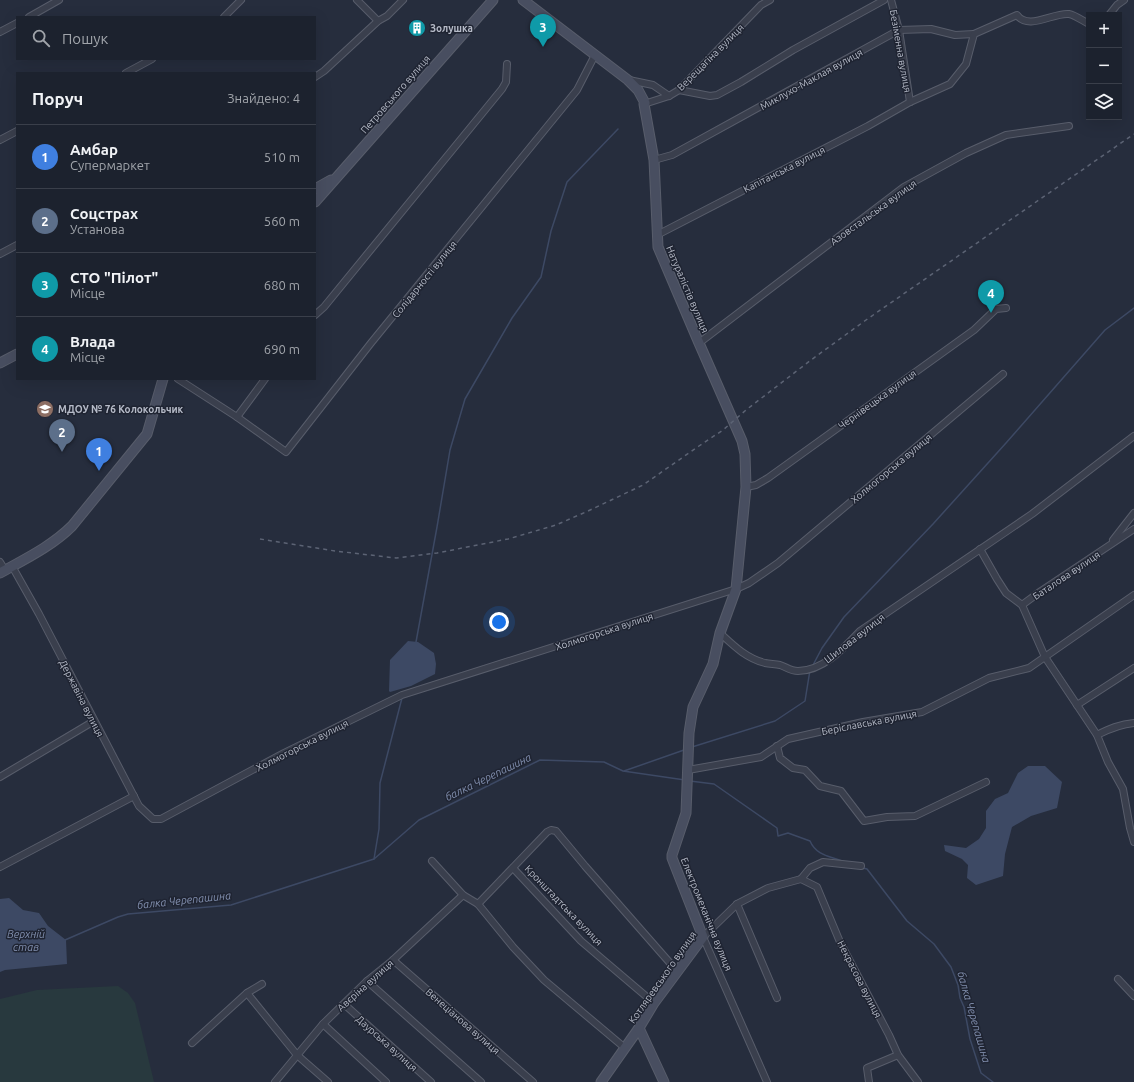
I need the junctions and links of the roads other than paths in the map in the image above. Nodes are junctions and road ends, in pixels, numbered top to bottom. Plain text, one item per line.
1 (59, 0) edge
2 (241, 0) edge
3 (357, 0) edge
4 (403, 0) edge
5 (492, 0) edge
6 (523, 0) edge
7 (770, 0) edge
8 (884, 0) edge
9 (891, 0) edge
10 (1124, 0) edge
11 (759, 2) edge
12 (1111, 12) edge
13 (30, 16) edge
14 (225, 16) edge
15 (378, 21) junction
16 (1086, 22) edge
17 (16, 24) edge
18 (899, 30) junction
19 (0, 32) edge
20 (974, 34) junction
21 (596, 55) junction
22 (150, 60) edge
23 (507, 64) dead end
24 (128, 72) edge
25 (316, 76) edge
26 (628, 80) junction
27 (679, 90) junction
28 (669, 96) junction
29 (910, 102) junction
30 (644, 104) junction
31 (1070, 126) dead end
32 (16, 132) edge
33 (0, 140) edge
34 (654, 160) junction
35 (339, 176) junction
36 (316, 188) edge
37 (316, 201) edge
38 (657, 234) junction
39 (16, 246) edge
40 (0, 254) edge
41 (1006, 308) dead end
42 (316, 314) edge
43 (698, 343) junction
44 (16, 355) edge
45 (0, 363) edge
46 (1003, 374) dead end
47 (163, 380) edge
48 (180, 380) edge
49 (264, 380) edge
50 (236, 417) junction
51 (1134, 436) edge
52 (746, 487) junction
53 (1134, 513) edge
54 (1134, 529) edge
55 (1110, 545) junction
56 (980, 549) junction
57 (0, 562) edge
58 (6, 570) edge
59 (736, 589) junction
60 (1134, 595) edge
61 (1022, 605) junction
62 (720, 633) junction
63 (1045, 657) junction
64 (1134, 668) edge
65 (1077, 704) junction
66 (94, 721) junction
67 (1134, 724) edge
68 (1097, 735) junction
69 (778, 746) junction
70 (688, 770) junction
71 (0, 777) edge
72 (986, 782) dead end
73 (134, 796) junction
74 (161, 819) joint
75 (1134, 842) edge
76 (432, 861) dead end
77 (861, 866) dead end
78 (0, 867) edge
79 (513, 868) junction
80 (801, 879) junction
81 (463, 895) junction
82 (478, 904) junction
83 (737, 904) junction
84 (703, 937) junction
85 (393, 960) junction
86 (677, 971) junction
87 (1118, 979) dead end
88 (367, 981) junction
89 (262, 984) dead end
90 (247, 993) junction
91 (1134, 996) edge
92 (777, 998) dead end
93 (654, 1003) junction
94 (344, 1004) junction
95 (323, 1024) junction
96 (639, 1028) junction
97 (192, 1043) dead end
98 (625, 1048) junction
99 (297, 1055) junction
100 (898, 1055) junction
101 (276, 1082) edge
102 (328, 1082) edge
103 (386, 1082) edge
104 (431, 1082) edge
105 (481, 1082) edge
106 (533, 1082) edge
107 (601, 1082) edge
108 (664, 1082) edge
109 (767, 1082) edge
110 (869, 1082) edge
111 (918, 1082) edge

1 - 13 street
2 - 14 street
3 - 15 street
4 - 15 street
5 - 35 street, Петровського вулиця
6 - 21 street, Натуралістів вулиця
7 - 11 street, Верещагіна вулиця
8 - 27 street
9 - 18 street, Безіменна вулиця
10 - 12 street
11 - 27 street, Верещагіна вулиця
15 - 25 street
16 - 20 street
17 - 19 street
18 - 20 street, Миклухо-Маклая вулиця
18 - 29 street, Безіменна вулиця
18 - 34 street, Миклухо-Маклая вулиця
20 - 29 street, Капітанська вулиця
21 - 26 street, Натуралістів вулиця
21 - 50 street, Солідарності вулиця
22 - 24 street
23 - 42 street
26 - 28 street
26 - 30 street, Натуралістів вулиця
27 - 28 street, Верещагіна вулиця
28 - 30 street, Верещагіна вулиця
29 - 38 street, Капітанська вулиця
30 - 34 street, Натуралістів вулиця
31 - 43 street, Азовстальська вулиця
32 - 33 street
34 - 38 street, Натуралістів вулиця
35 - 36 street
35 - 37 street, Петровського вулиця
38 - 43 street, Натуралістів вулиця
39 - 40 street
41 - 52 street, Чернівецька вулиця
43 - 52 street, Натуралістів вулиця
44 - 45 street
46 - 59 street, Холмогорська вулиця
47 - 58 street
48 - 50 street, Солідарності вулиця
49 - 50 street
51 - 56 street, Шилова вулиця
52 - 59 street, Натуралістів вулиця
53 - 55 street, Баталова вулиця
54 - 55 street, Баталова вулиця
55 - 61 street, Баталова вулиця
56 - 61 street
56 - 62 street, Шилова вулиця
57 - 58 street, Державіна вулиця
58 - 66 street, Державіна вулиця
59 - 62 street, Натуралістів вулиця
59 - 74 street, Холмогорська вулиця
60 - 63 street, Беріславська вулиця
61 - 63 street
62 - 70 street, Електромеханічна вулиця
63 - 65 street
63 - 69 street, Беріславська вулиця
64 - 65 street
65 - 68 street
66 - 71 street
66 - 73 street, Державіна вулиця
67 - 68 street
68 - 75 street
69 - 70 street, Беріславська вулиця
69 - 72 street
70 - 84 street, Електромеханічна вулиця
73 - 74 street, Державіна вулиця
73 - 78 street
76 - 81 street
77 - 80 street, Котляревського вулиця
79 - 82 street
79 - 86 street
79 - 93 street, Кронштадтська вулиця
80 - 83 street, Котляревського вулиця
80 - 100 street, Некрасова вулиця
81 - 82 street
81 - 85 street, Авєріна вулиця
82 - 98 street
83 - 84 street, Котляревського вулиця
83 - 92 street
84 - 86 street, Котляревського вулиця
84 - 109 street, Електромеханічна вулиця
85 - 88 street, Авєріна вулиця
85 - 106 street, Венеціанова вулиця
86 - 93 street, Котляревського вулиця
87 - 91 street
88 - 94 street, Авєріна вулиця
88 - 105 street
89 - 90 street
90 - 97 street
90 - 99 street
93 - 96 street, Котляревського вулиця
94 - 95 street, Авєріна вулиця
94 - 104 street, Даурська вулиця
95 - 99 street, Авєріна вулиця
95 - 103 street
96 - 98 street, Котляревського вулиця
96 - 108 street
98 - 107 street, Котляревського вулиця
99 - 101 street, Авєріна вулиця
99 - 102 street
100 - 110 street
100 - 111 street, Некрасова вулиця

